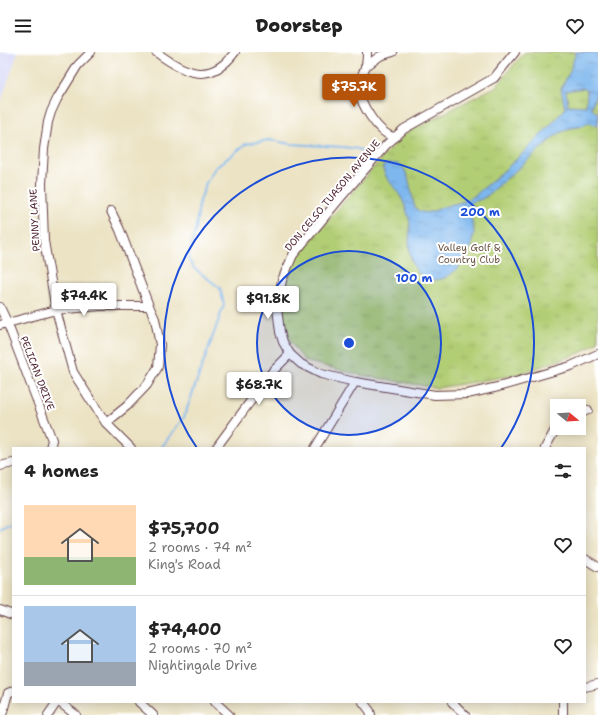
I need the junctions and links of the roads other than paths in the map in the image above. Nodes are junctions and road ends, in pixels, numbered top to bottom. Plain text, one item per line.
1 (91, 52) edge
2 (156, 52) edge
3 (235, 52) edge
4 (367, 52) edge
5 (393, 52) edge
6 (515, 52) edge
7 (365, 67) junction
8 (395, 137) junction
9 (111, 211) dead end
10 (149, 306) junction
11 (0, 307) edge
12 (56, 310) junction
13 (4, 323) edge
14 (290, 354) junction
15 (598, 354) edge
16 (354, 382) junction
17 (106, 423) junction
18 (552, 435) edge
19 (50, 447) edge
20 (130, 447) edge
21 (217, 447) edge
22 (316, 447) edge
23 (546, 447) edge
24 (12, 463) edge
25 (0, 466) edge
26 (586, 561) edge
27 (598, 567) edge
28 (0, 610) edge
29 (12, 615) edge
30 (598, 684) edge
31 (586, 686) edge
32 (12, 691) edge
33 (57, 703) edge
34 (59, 703) edge
35 (140, 703) edge
36 (216, 703) edge
37 (364, 703) edge
38 (453, 703) edge
39 (562, 703) edge
40 (2, 715) edge
41 (48, 715) edge
42 (76, 715) edge
43 (153, 715) edge
44 (229, 715) edge
45 (371, 715) edge
46 (465, 715) edge
47 (563, 715) edge

1 - 12 street, PENNY LANE
2 - 3 street
4 - 7 street
5 - 7 street
6 - 8 street, DON CELSO TUASON AVENUE
7 - 8 street
8 - 14 street, DON CELSO TUASON AVENUE
9 - 10 street
10 - 12 street
10 - 17 street
11 - 13 street, PELICAN DRIVE
12 - 13 street
12 - 17 street, PENNY LANE
13 - 19 street, PELICAN DRIVE
14 - 16 street, DON CELSO TUASON AVENUE
14 - 21 street
15 - 16 street, DON CELSO TUASON AVENUE
16 - 22 street
17 - 20 street, PENNY LANE
18 - 23 street
24 - 25 street
26 - 27 street
28 - 29 street
30 - 31 street
32 - 40 street
33 - 41 street
34 - 42 street
35 - 43 street
36 - 44 street
37 - 45 street
38 - 46 street
39 - 47 street

